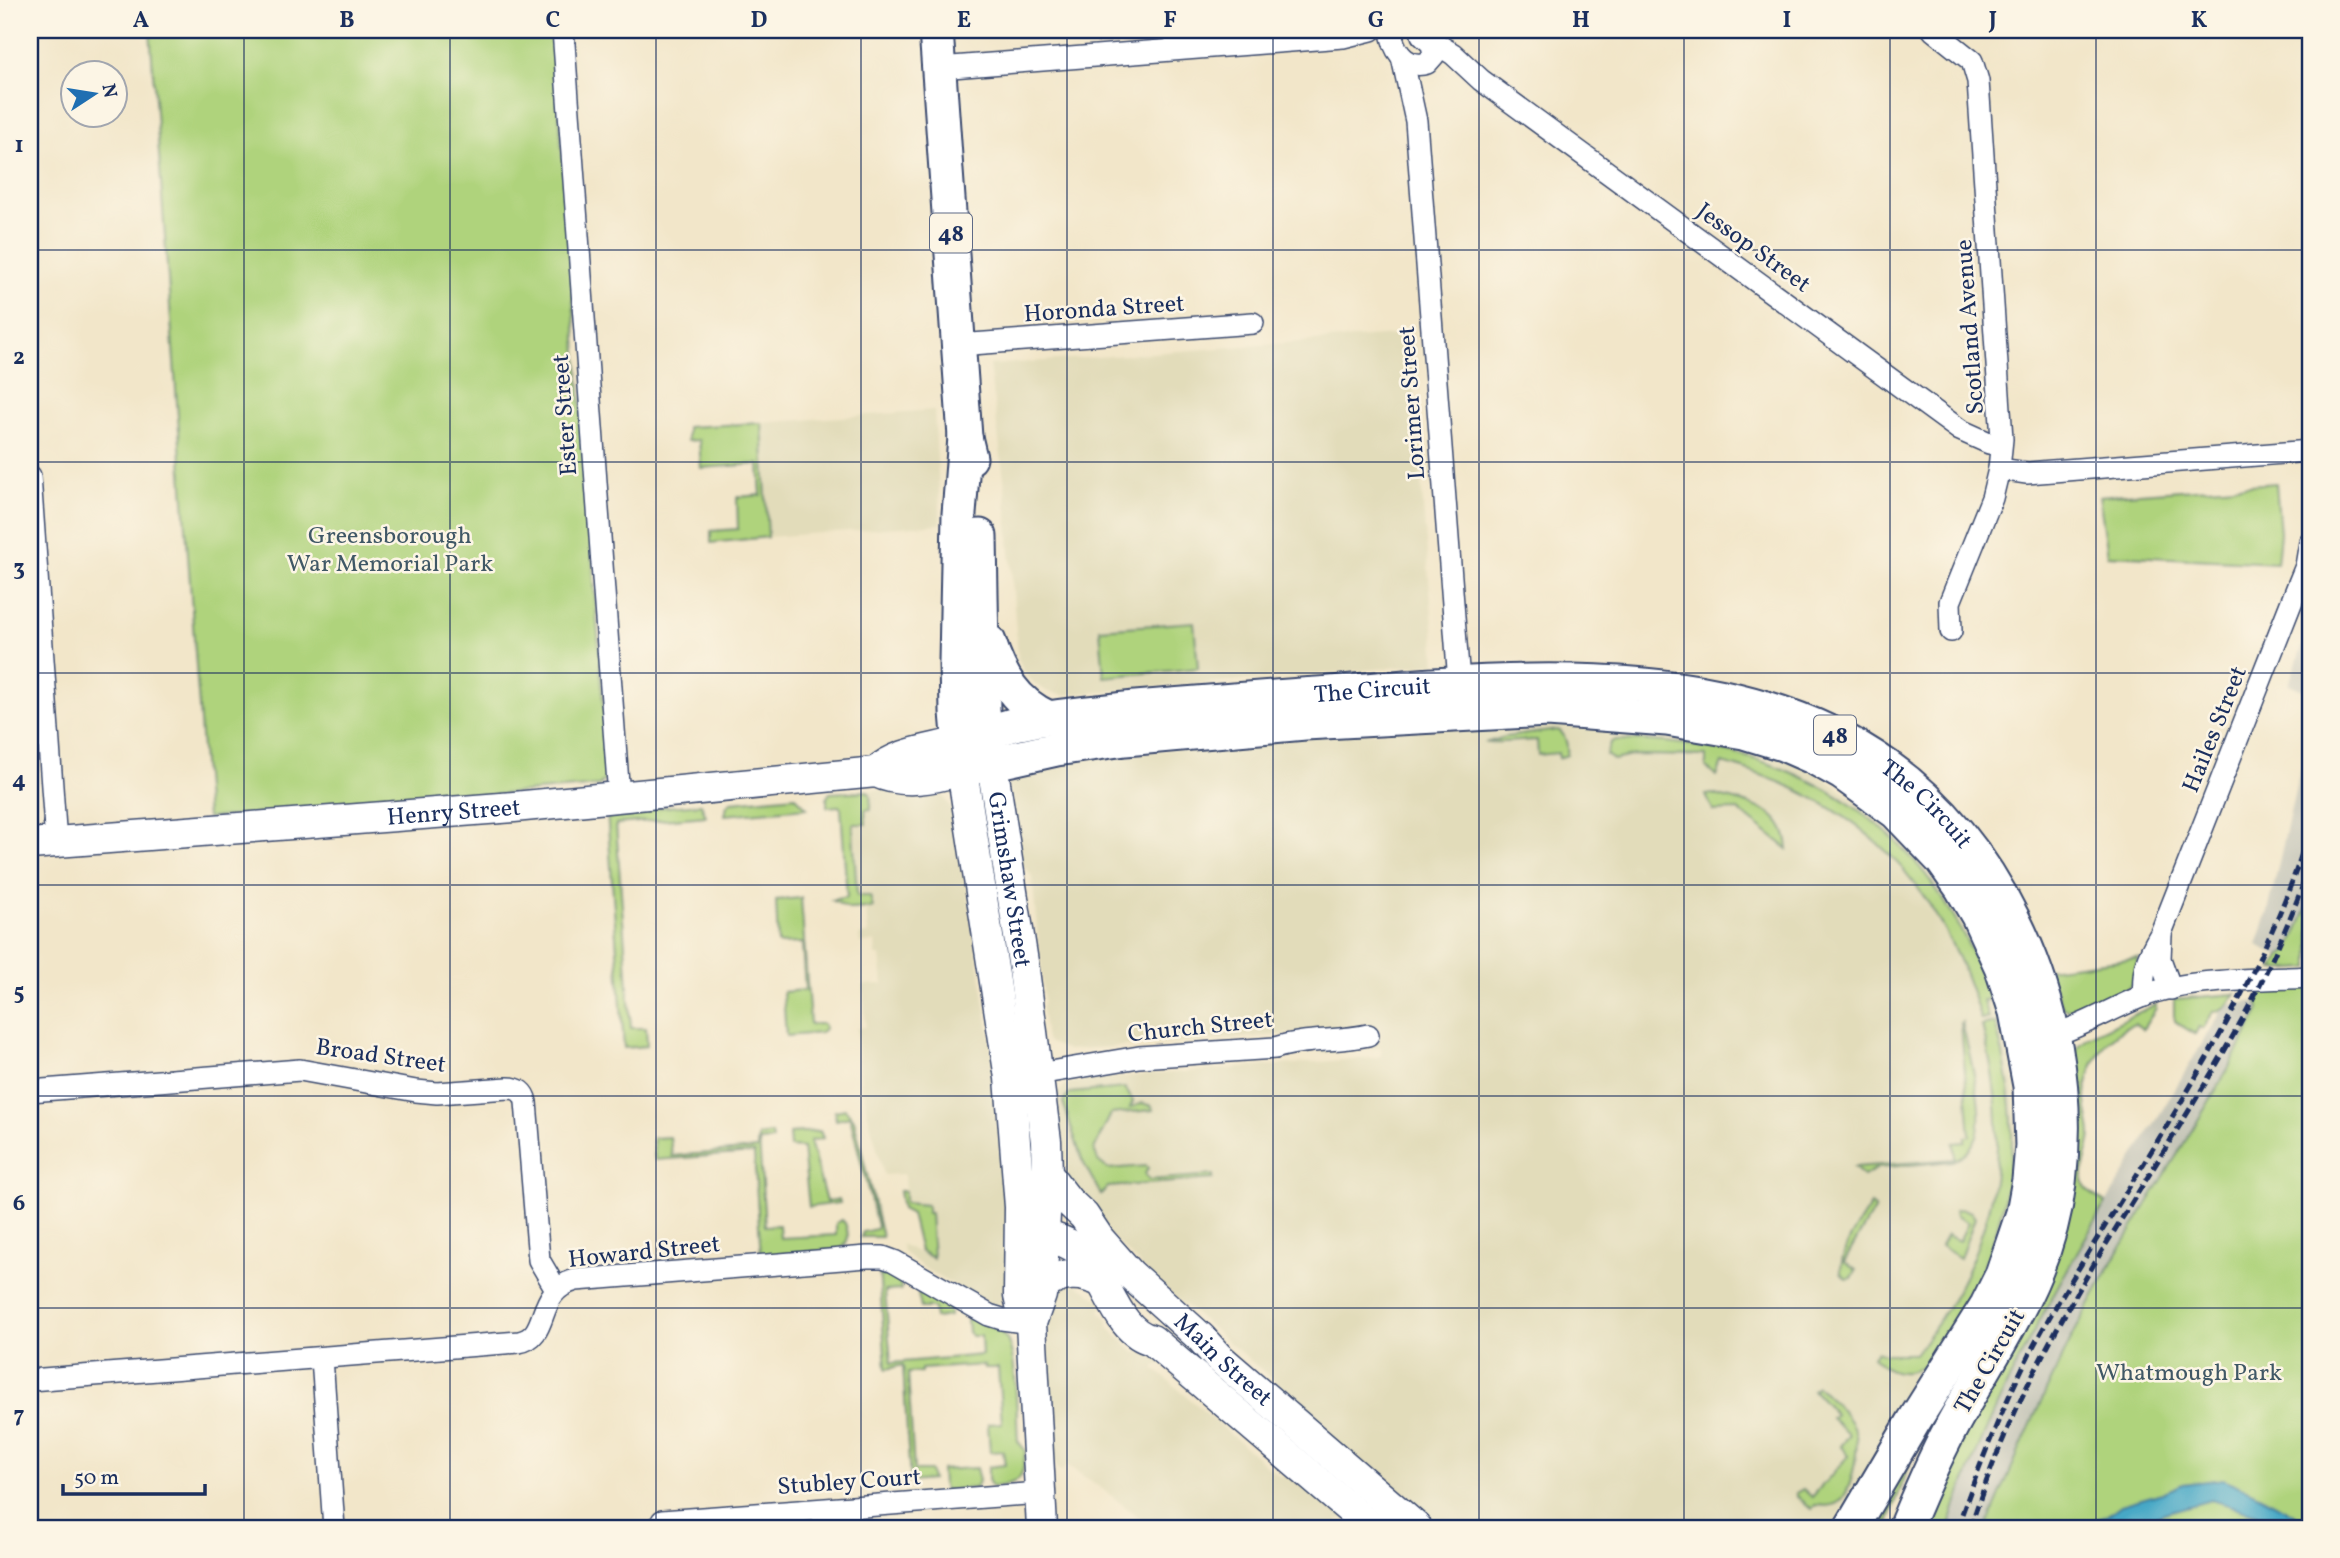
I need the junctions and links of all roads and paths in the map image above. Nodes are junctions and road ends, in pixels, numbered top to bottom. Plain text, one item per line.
1 (563, 30) edge
2 (936, 30) edge
3 (1371, 30) edge
4 (1933, 30) edge
5 (1421, 34) edge
6 (1343, 37) junction
7 (1404, 46) edge
8 (939, 68) junction
9 (1481, 80) junction
10 (1253, 323) dead end
11 (958, 345) junction
12 (965, 437) junction
13 (2001, 444) junction
14 (2310, 451) edge
15 (1999, 469) junction
16 (30, 476) edge
17 (2310, 542) edge
18 (982, 616) junction
19 (1951, 631) dead end
20 (1461, 703) junction
21 (1049, 718) junction
22 (974, 752) junction
23 (619, 797) junction
24 (43, 843) edge
25 (2161, 933) junction
26 (2310, 977) edge
27 (2171, 989) junction
28 (2144, 996) junction
29 (1368, 1035) dead end
30 (2038, 1039) junction
31 (1024, 1076) junction
32 (30, 1091) edge
33 (1047, 1174) junction
34 (1032, 1232) junction
35 (1102, 1282) junction
36 (1041, 1287) junction
37 (556, 1289) junction
38 (1162, 1303) junction
39 (1031, 1323) junction
40 (1141, 1334) junction
41 (1217, 1356) junction
42 (322, 1358) junction
43 (30, 1380) edge
44 (1910, 1429) junction
45 (1940, 1448) junction
46 (1040, 1493) junction
47 (662, 1521) dead end
48 (1390, 1521) edge
49 (334, 1528) edge
50 (1042, 1528) edge
51 (1417, 1528) edge
52 (1851, 1528) edge
53 (1905, 1528) edge

1 - 23 street, Ester Street
2 - 8 main road, Grimshaw Street / 48
3 - 6 street, Jessop Street
4 - 13 street, Scotland Avenue
5 - 7 street, Lorimer Street
5 - 9 street, Jessop Street
6 - 7 street, Jessop Street
6 - 8 street, Jessop Street
7 - 9 street, Jessop Street
7 - 20 street, Lorimer Street
8 - 11 main road, Grimshaw Street / 48
9 - 13 street, Jessop Street
10 - 11 street, Horonda Street
11 - 12 main road, Grimshaw Street / 48
12 - 18 main road, Grimshaw Street / 48
12 - 22 main road, Grimshaw Street / 48
13 - 15 street, Scotland Avenue
14 - 15 street
15 - 19 street, Scotland Avenue
16 - 24 street
17 - 25 street, Hailes Street
18 - 21 main road
18 - 22 main road, Grimshaw Street / 48
20 - 21 main road, The Circuit / 48
20 - 22 main road, The Circuit / 48
20 - 30 main road, The Circuit / 48
21 - 22 main road, The Circuit / 48
22 - 23 street, Henry Street
22 - 31 street, Grimshaw Street
23 - 24 street, Henry Street
25 - 27 street, Hailes Street
25 - 28 street, Hailes Street
26 - 27 street
27 - 28 street
28 - 30 street
29 - 31 street, Church Street
30 - 44 main road, The Circuit / 48
30 - 45 main road, The Circuit / 48
31 - 33 street, Grimshaw Street
31 - 34 street, Grimshaw Street
32 - 37 street, Broad Street
33 - 34 street, Grimshaw Street
33 - 38 street, Main Street
34 - 35 street, Main Street
34 - 36 street, Grimshaw Street
34 - 39 street, Grimshaw Street
35 - 36 street
35 - 40 street, Main Street
36 - 39 street, Grimshaw Street
37 - 39 street, Howard Street
37 - 42 street, Howard Street
38 - 40 street
38 - 41 street, Main Street
39 - 46 street, Grimshaw Street
40 - 41 street
40 - 48 street, Main Street
41 - 48 street, Main Street
42 - 43 street, Howard Street
42 - 49 street
44 - 45 main road
44 - 52 main road, 48
45 - 53 main road, The Circuit / 48
46 - 47 street, Stubley Court
46 - 50 street, Grimshaw Street
48 - 51 street, Main Street

